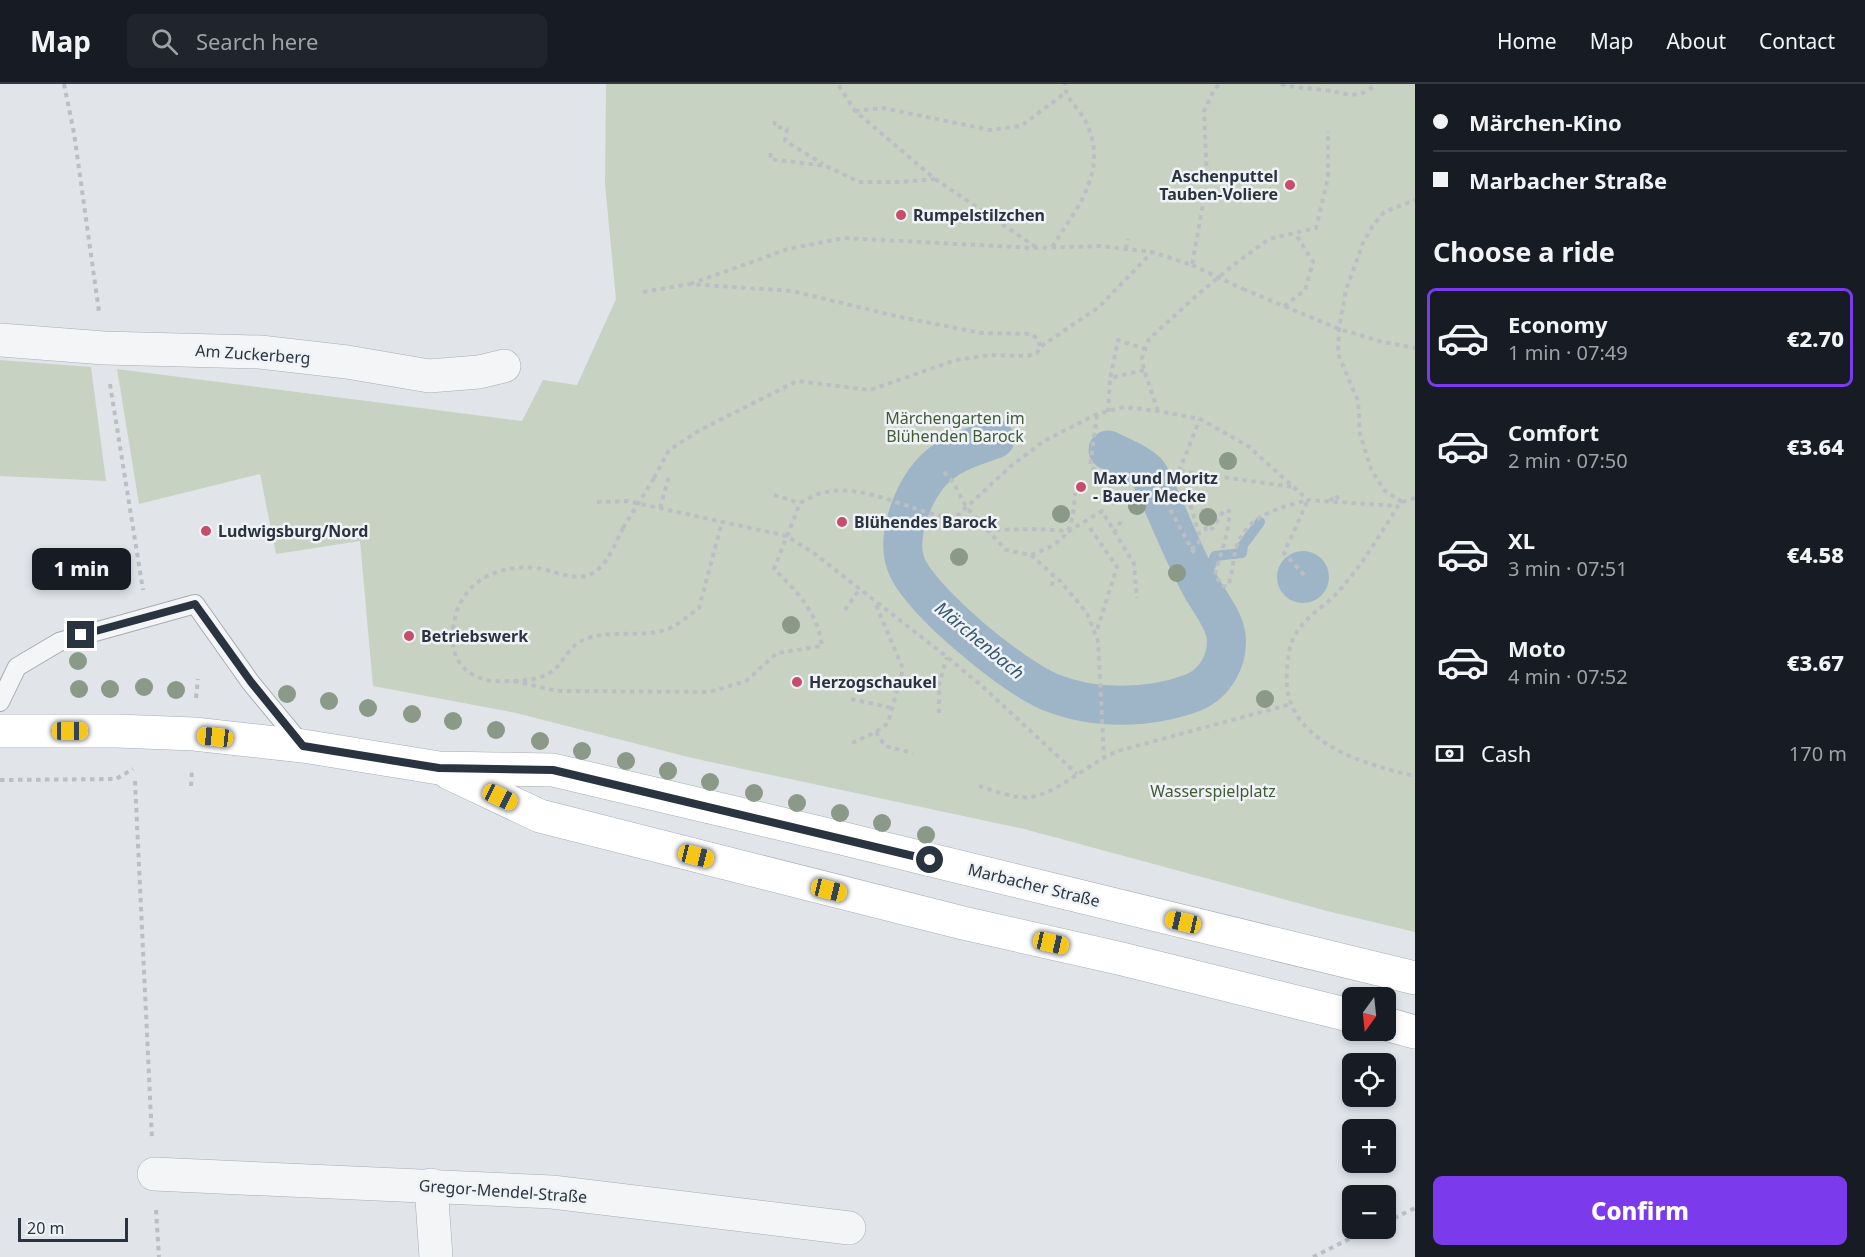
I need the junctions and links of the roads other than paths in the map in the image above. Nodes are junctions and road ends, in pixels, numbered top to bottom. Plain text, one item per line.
1 (0, 340) edge
2 (504, 366) dead end
3 (0, 702) edge
4 (0, 731) edge
5 (303, 746) junction
6 (439, 768) junction
7 (1415, 978) edge
8 (1342, 1013) edge
9 (1396, 1027) edge
10 (1415, 1032) edge
11 (154, 1174) road end
12 (431, 1185) junction
13 (849, 1228) dead end
14 (436, 1257) edge

1 - 2 street, Am Zuckerberg
3 - 5 lane
4 - 5 main road, Marbacher Straße
5 - 6 main road, Marbacher Straße
6 - 7 main road, Marbacher Straße
6 - 8 main road, Marbacher Straße
9 - 10 main road
11 - 12 street, Gregor-Mendel-Straße
12 - 13 street, Gregor-Mendel-Straße
12 - 14 street

